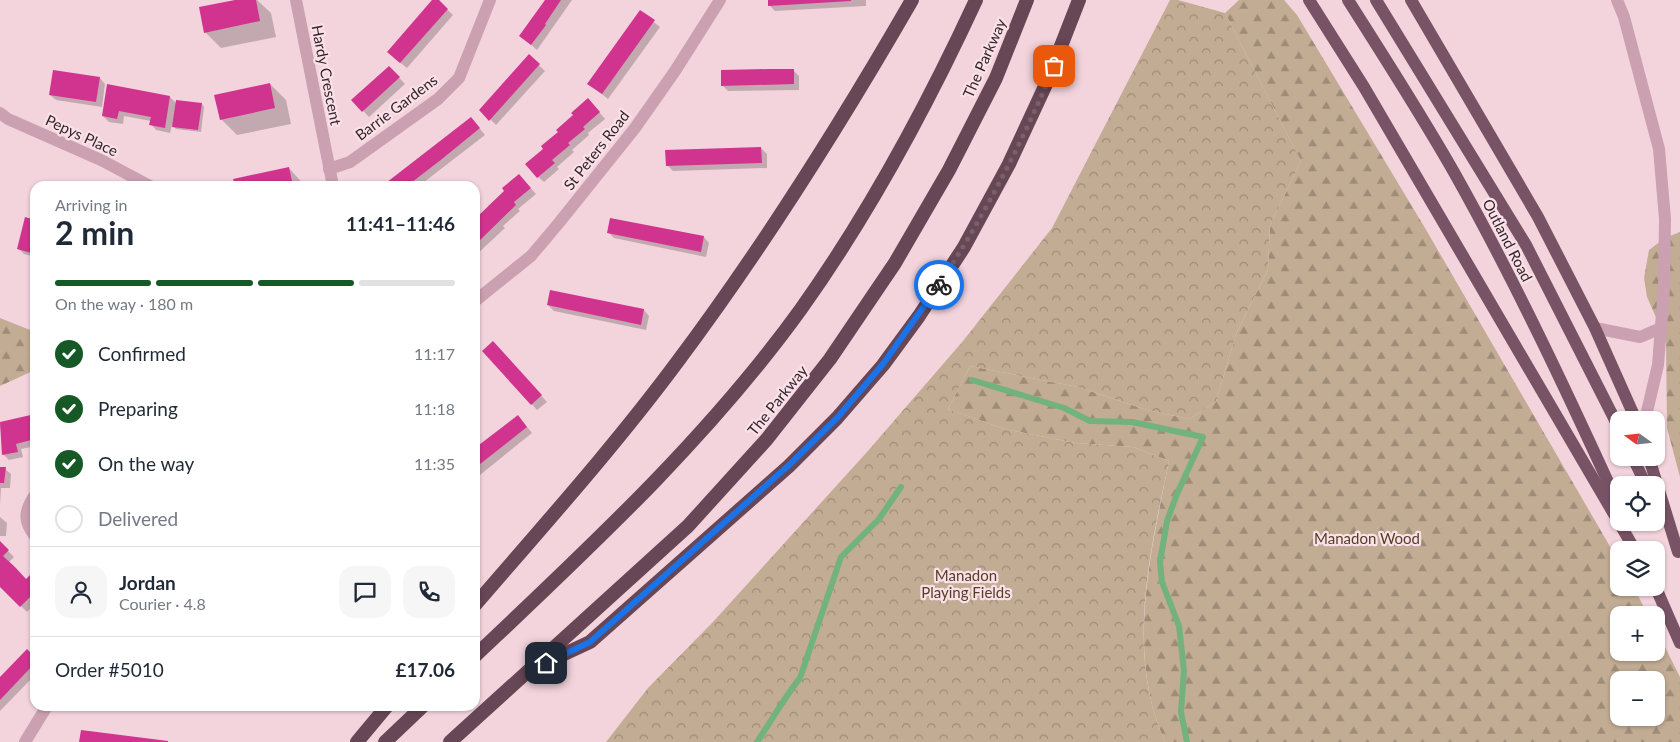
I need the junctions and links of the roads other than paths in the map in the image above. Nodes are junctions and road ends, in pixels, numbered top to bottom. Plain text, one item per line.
1 (296, 0) edge
2 (490, 0) edge
3 (912, 0) edge
4 (976, 0) edge
5 (1027, 0) edge
6 (1080, 0) edge
7 (1309, 0) edge
8 (1348, 0) edge
9 (1376, 0) edge
10 (1411, 0) edge
11 (1617, 0) edge
12 (717, 1) edge
13 (0, 113) edge
14 (329, 169) junction
15 (141, 181) edge
16 (332, 181) edge
17 (480, 297) edge
18 (1595, 328) junction
19 (1660, 328) junction
20 (1610, 411) edge
21 (1632, 411) edge
22 (1647, 411) edge
23 (1651, 466) edge
24 (1610, 486) edge
25 (30, 503) edge
26 (1665, 526) edge
27 (30, 530) edge
28 (1629, 541) edge
29 (1679, 555) edge
30 (1659, 596) edge
31 (480, 599) edge
32 (1680, 643) edge
33 (480, 651) edge
34 (531, 670) junction
35 (44, 711) edge
36 (383, 711) edge
37 (417, 711) edge
38 (25, 742) edge
39 (357, 742) edge
40 (385, 742) edge
41 (450, 742) edge

1 - 14 street, Hardy Crescent
2 - 14 street, Barrie Gardens
3 - 31 highway
4 - 33 highway, The Parkway
5 - 34 highway, The Parkway
6 - 34 highway
7 - 28 main road
8 - 24 main road, Outland Road
9 - 20 main road, Outland Road
10 - 18 main road
11 - 19 street
12 - 17 street, St Peters Road
13 - 15 street, Pepys Place
14 - 16 street, Hardy Crescent
18 - 19 street
18 - 21 main road
19 - 22 street
23 - 29 main road
25 - 27 street
26 - 29 main road
30 - 32 main road
34 - 41 highway, The Parkway
35 - 38 street
36 - 39 highway
37 - 40 highway

